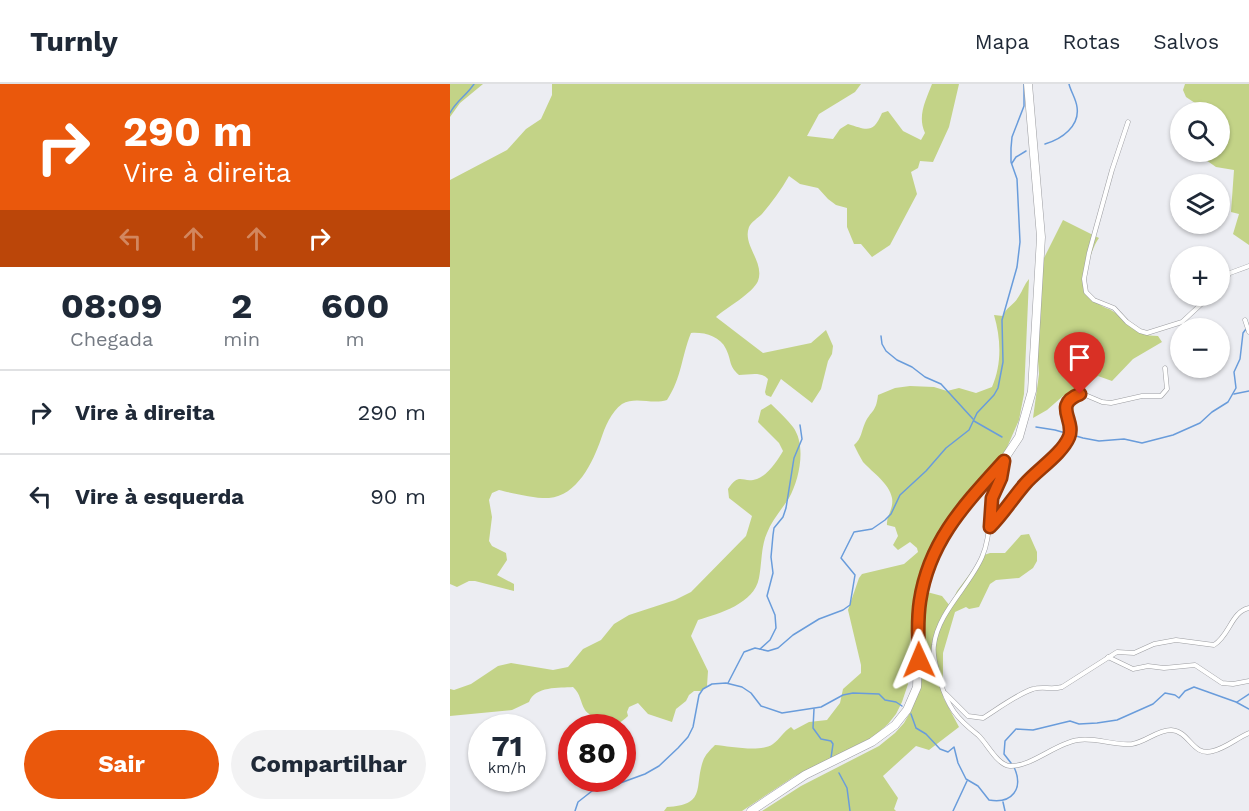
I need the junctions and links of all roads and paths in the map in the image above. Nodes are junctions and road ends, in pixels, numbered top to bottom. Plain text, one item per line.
1 (1028, 84) edge
2 (1128, 122) dead end
3 (1249, 266) edge
4 (1230, 273) edge
5 (1199, 306) edge
6 (1245, 320) dead end
7 (1249, 332) edge
8 (1165, 368) dead end
9 (1004, 461) junction
10 (990, 527) junction
11 (1249, 608) edge
12 (1108, 657) junction
13 (1249, 681) edge
14 (943, 690) junction
15 (1249, 733) edge
16 (751, 811) edge

1 - 9 highway
2 - 5 street
3 - 4 street
6 - 7 street
8 - 10 street
9 - 10 street
9 - 16 highway
10 - 14 street
11 - 12 street
12 - 13 street
12 - 14 street
14 - 15 street

